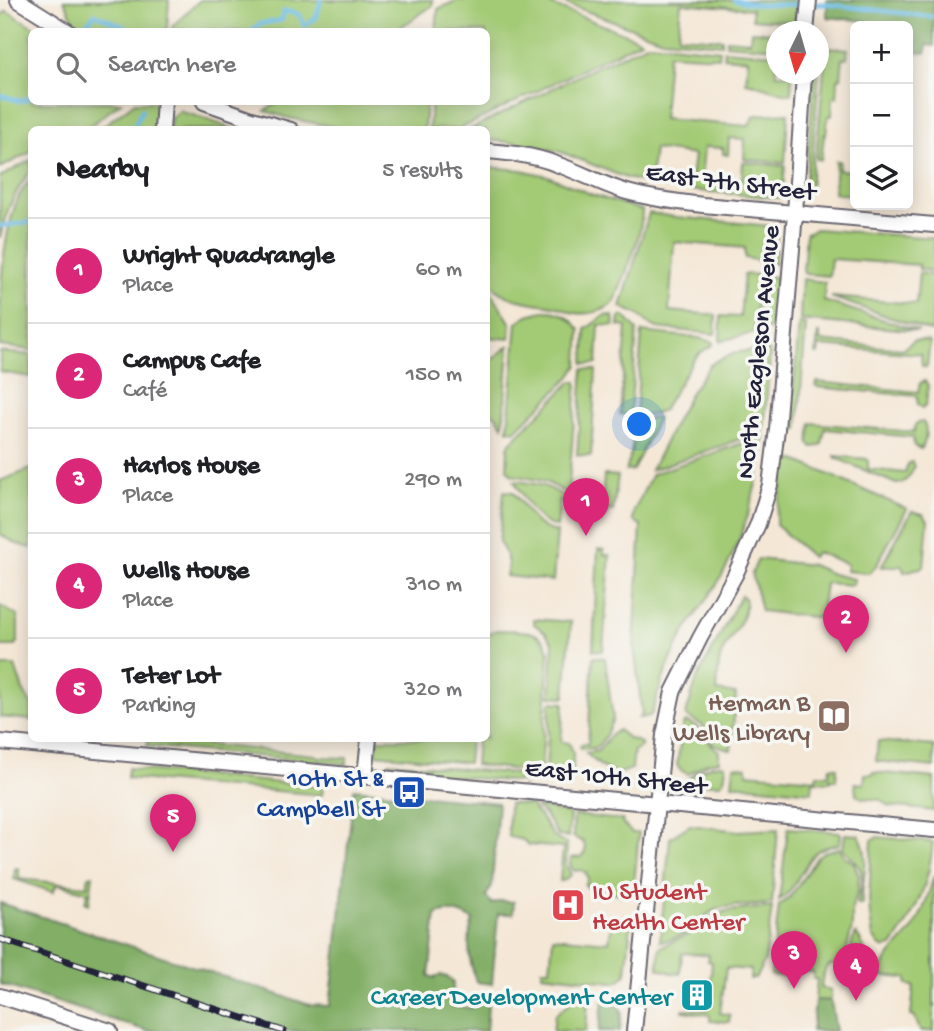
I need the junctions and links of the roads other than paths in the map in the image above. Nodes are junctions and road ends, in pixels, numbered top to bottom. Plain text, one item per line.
1 (18, 0) edge
2 (63, 28) edge
3 (803, 84) edge
4 (164, 105) edge
5 (212, 105) edge
6 (162, 126) edge
7 (277, 126) edge
8 (490, 151) edge
9 (795, 213) junction
10 (934, 225) edge
11 (0, 742) edge
12 (369, 742) edge
13 (117, 746) edge
14 (365, 776) junction
15 (656, 804) junction
16 (934, 830) edge
17 (0, 996) edge
18 (110, 1031) edge
19 (635, 1031) edge

1 - 2 street
3 - 9 street, North Eagleson Avenue
4 - 6 street
5 - 7 street
8 - 9 street, East 7th Street
9 - 10 street, East 7th Street
9 - 15 street, North Eagleson Avenue
11 - 13 street, East 10th Street
12 - 14 street
13 - 14 street, East 10th Street
14 - 15 street, East 10th Street
15 - 16 street, East 10th Street
15 - 19 street, North Eagleson Avenue
17 - 18 street

